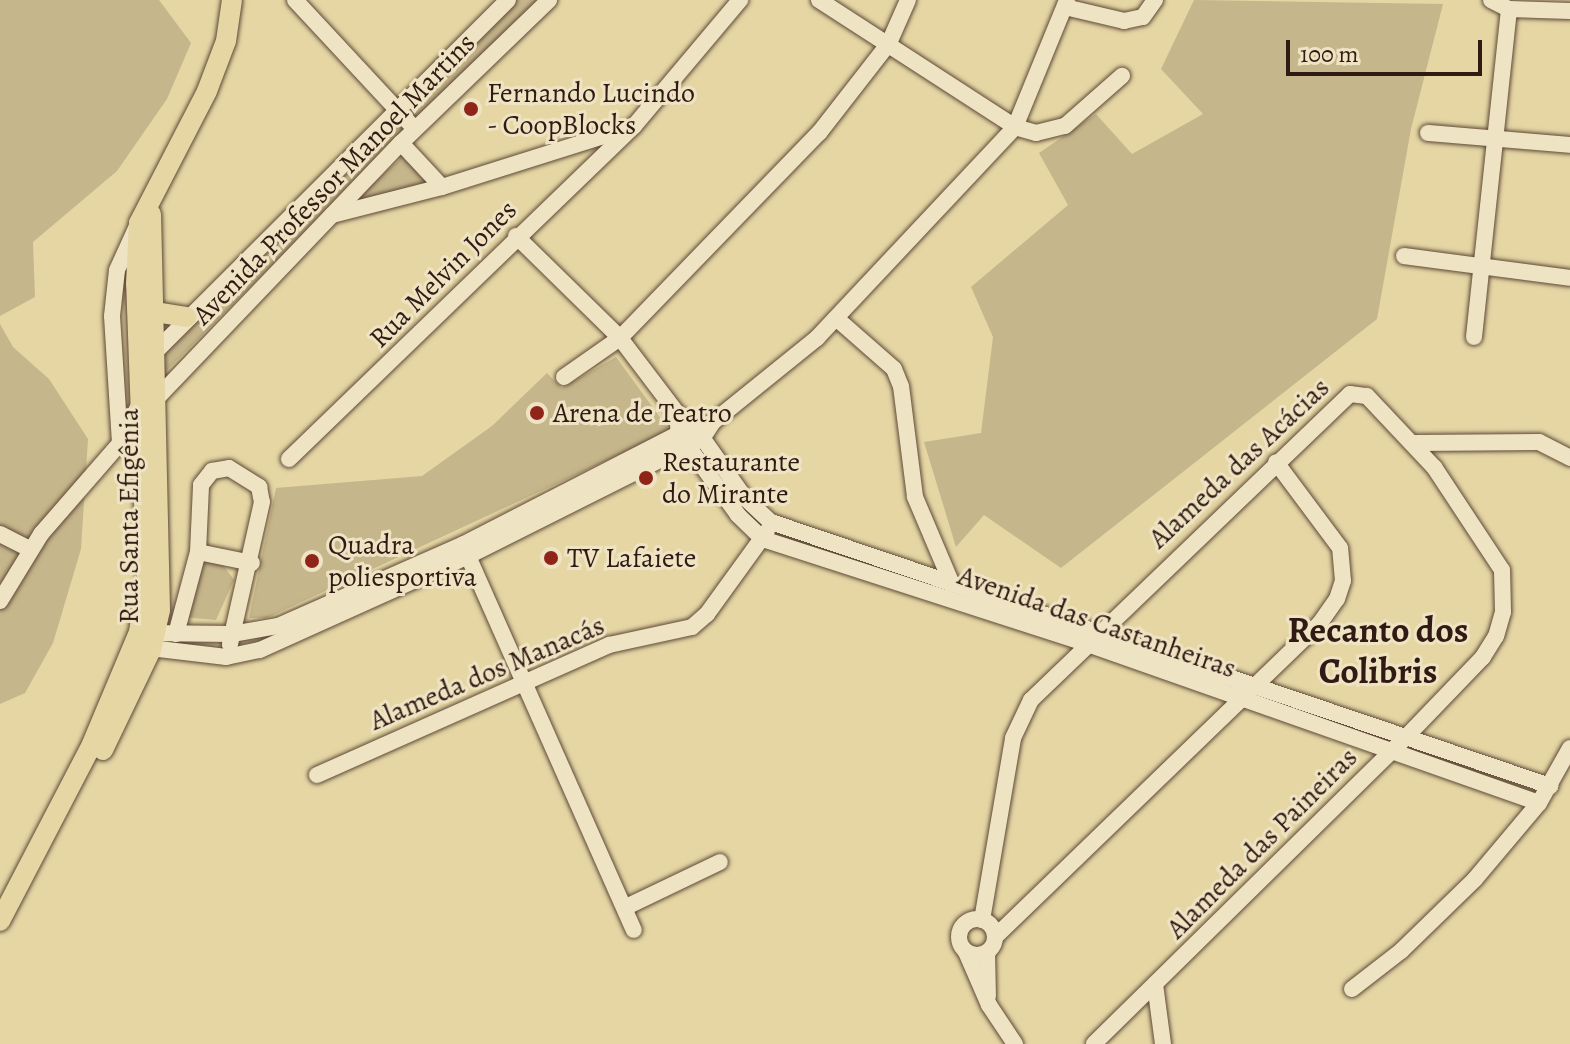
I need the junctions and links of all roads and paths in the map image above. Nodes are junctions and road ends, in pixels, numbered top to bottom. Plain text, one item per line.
1 (232, 0) edge
2 (508, 0) edge
3 (549, 0) edge
4 (740, 0) edge
5 (819, 0) edge
6 (908, 0) edge
7 (1155, 0) edge
8 (1491, 0) edge
9 (297, 1) edge
10 (1066, 4) edge
11 (1536, 5) edge
12 (1509, 9) junction
13 (1570, 11) edge
14 (889, 43) junction
15 (1122, 76) dead end
16 (396, 111) junction
17 (634, 126) junction
18 (1015, 127) junction
19 (415, 129) junction
20 (1428, 133) dead end
21 (1492, 138) junction
22 (401, 143) junction
23 (1570, 145) edge
24 (442, 187) junction
25 (152, 198) junction
26 (331, 215) junction
27 (139, 223) junction
28 (516, 236) junction
29 (1404, 256) dead end
30 (1480, 268) junction
31 (1570, 278) edge
32 (155, 312) junction
33 (187, 317) junction
34 (836, 318) junction
35 (1474, 337) dead end
36 (620, 338) junction
37 (154, 352) junction
38 (140, 368) junction
39 (564, 377) dead end
40 (149, 399) junction
41 (691, 436) junction
42 (120, 443) junction
43 (1415, 443) junction
44 (1570, 458) edge
45 (289, 459) dead end
46 (1276, 462) junction
47 (771, 522) junction
48 (0, 534) edge
49 (763, 539) junction
50 (30, 549) junction
51 (198, 552) junction
52 (468, 556) junction
53 (252, 563) junction
54 (952, 584) junction
55 (0, 601) edge
56 (232, 634) junction
57 (1090, 638) junction
58 (151, 639) junction
59 (226, 657) junction
60 (527, 682) junction
61 (1245, 692) junction
62 (1399, 744) junction
63 (1570, 748) edge
64 (317, 775) dead end
65 (1550, 786) junction
66 (1539, 803) junction
67 (720, 862) dead end
68 (626, 907) junction
69 (0, 921) edge
70 (986, 922) junction
71 (634, 930) dead end
72 (0, 939) edge
73 (966, 952) junction
74 (987, 953) junction
75 (1155, 984) junction
76 (1352, 989) dead end
77 (989, 1005) junction
78 (1015, 1044) edge
79 (1094, 1044) edge
80 (1163, 1044) edge

1 - 25 main road, Rua Santa Efigênia
2 - 16 street, Avenida Professor Manoel Martins
3 - 19 street, Avenida Professor Manoel Martins
4 - 17 street, Rua Melvin Jones
5 - 14 street
6 - 14 street
7 - 10 street
8 - 12 street
9 - 16 street
10 - 18 street
11 - 12 street
11 - 13 street
12 - 21 street
14 - 18 street
14 - 36 street
15 - 18 street
16 - 19 street
16 - 33 street, Avenida Professor Manoel Martins
17 - 24 street, Rua Melvin Jones
17 - 28 street, Rua Melvin Jones
18 - 34 street
19 - 22 street, Avenida Professor Manoel Martins
20 - 21 street
21 - 23 street
21 - 30 street
22 - 24 street
22 - 26 street, Avenida Professor Manoel Martins
24 - 26 street, Rua Melvin Jones
25 - 27 main road, Rua Santa Efigênia
25 - 32 main road, Rua Santa Efigênia
26 - 40 street, Avenida Professor Manoel Martins
27 - 38 main road, Rua Santa Efigênia
27 - 42 street
28 - 36 street
28 - 45 street, Rua Melvin Jones
29 - 30 street
30 - 31 street
30 - 35 street
32 - 33 main road
32 - 37 main road, Rua Santa Efigênia
33 - 37 street, Avenida Professor Manoel Martins
34 - 41 street
34 - 54 street
36 - 39 street
36 - 41 street
37 - 38 street, Avenida Professor Manoel Martins
37 - 40 main road, Rua Santa Efigênia
38 - 40 main road, Rua Santa Efigênia
40 - 42 street, Avenida Professor Manoel Martins
40 - 58 main road, Rua Santa Efigênia
41 - 47 street, Avenida das Castanheiras
41 - 49 street, Avenida das Castanheiras
41 - 52 street
41 - 56 street
42 - 50 street, Avenida Professor Manoel Martins
43 - 44 street
43 - 46 street, Alameda das Acácias
43 - 62 street, Alameda das Acácias
46 - 57 street, Alameda das Acácias
46 - 61 street
47 - 49 street, Alameda dos Manacás
47 - 54 street, Avenida das Castanheiras
48 - 50 street
49 - 57 street, Avenida das Castanheiras
49 - 60 street, Alameda dos Manacás
50 - 55 street, Avenida Professor Manoel Martins
51 - 53 street
51 - 53 street
51 - 58 street
52 - 59 street
52 - 60 street
53 - 56 street
54 - 57 street, Avenida das Castanheiras
56 - 58 street
56 - 59 street
57 - 61 street, Avenida das Castanheiras
57 - 70 street, Alameda das Acácias
58 - 59 street
58 - 69 main road, Rua Santa Efigênia
58 - 72 main road, Rua Santa Efigênia
60 - 64 street, Alameda dos Manacás
60 - 68 street
61 - 62 street, Avenida das Castanheiras
61 - 70 street
62 - 65 street, Avenida das Castanheiras
62 - 66 street, Avenida das Castanheiras
62 - 75 street, Alameda das Paineiras
63 - 65 street
65 - 66 street
66 - 76 street
67 - 68 street
68 - 71 street
70 - 73 street
70 - 74 street
73 - 74 street
73 - 77 street
74 - 77 street
75 - 79 street, Alameda das Paineiras
75 - 80 street
77 - 78 street

